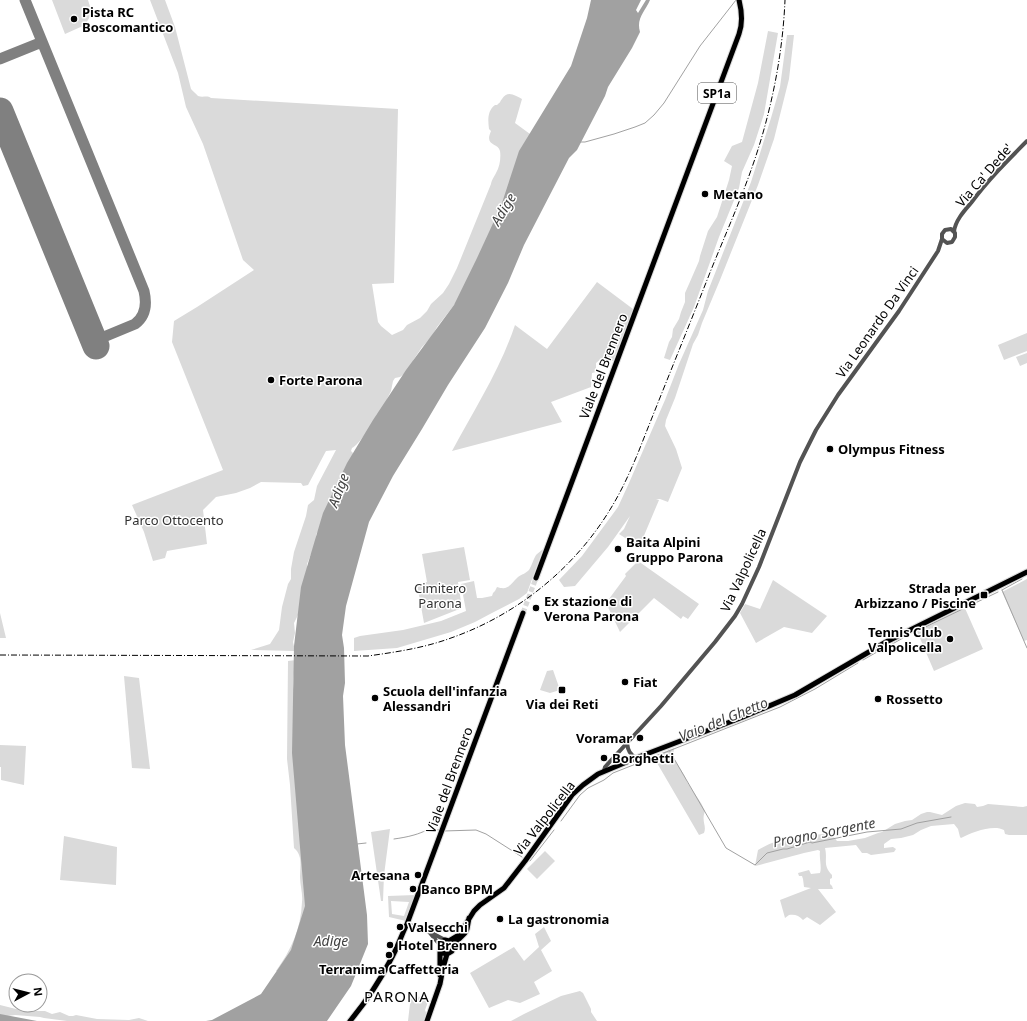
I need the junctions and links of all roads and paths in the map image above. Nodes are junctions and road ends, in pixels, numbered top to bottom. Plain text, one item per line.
1 (740, 3) edge
2 (1027, 141) edge
3 (957, 222) junction
4 (949, 229) junction
5 (954, 232) junction
6 (942, 240) junction
7 (949, 243) junction
8 (938, 251) junction
9 (831, 405) joint
10 (1027, 572) edge
11 (536, 578) tunnel mouth
12 (523, 612) tunnel mouth
13 (627, 743) junction
14 (636, 758) junction
15 (604, 771) junction
16 (469, 918) junction
17 (407, 924) junction
18 (430, 932) junction
19 (447, 940) junction
20 (440, 948) junction
21 (453, 948) junction
22 (447, 954) junction
23 (440, 980) junction
24 (350, 1021) edge
25 (426, 1021) edge

1 - 11 main road, Viale del Brennero / SP1a
2 - 3 street, Via Ca' Dede'
3 - 4 street, Via Ca' Dede'
3 - 5 street, Via Ca' Dede'
4 - 5 street
4 - 6 street, Via Ca' Dede'
5 - 7 street, Via Ca' Dede'
6 - 7 street
6 - 8 street, Via Leonardo Da Vinci
7 - 8 street, Via Leonardo Da Vinci
8 - 9 street, Via Leonardo Da Vinci
9 - 13 street, Via Valpolicella
10 - 14 main road, Via Valpolicella
12 - 17 main road, Viale del Brennero
13 - 14 street
13 - 15 street, Via Valpolicella
14 - 15 main road, Via Valpolicella
15 - 16 main road, Via Valpolicella
16 - 19 main road
16 - 21 main road
17 - 18 street
17 - 24 main road, Viale del Brennero
18 - 19 street
18 - 20 street
19 - 20 main road
19 - 21 main road
20 - 22 main road
20 - 23 main road
21 - 22 main road
22 - 23 main road
23 - 25 main road

